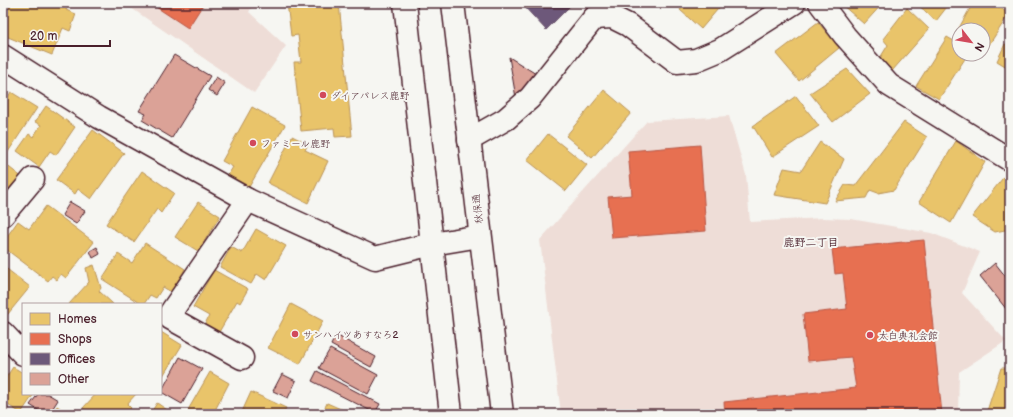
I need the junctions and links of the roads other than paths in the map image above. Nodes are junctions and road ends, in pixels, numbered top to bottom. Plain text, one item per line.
1 (404, 3) edge
2 (453, 3) edge
3 (794, 3) edge
4 (820, 3) edge
5 (3, 56) edge
6 (469, 140) junction
7 (1010, 160) edge
8 (33, 179) dead end
9 (248, 200) junction
10 (3, 214) edge
11 (480, 236) junction
12 (432, 244) junction
13 (3, 333) edge
14 (22, 353) edge
15 (242, 358) dead end
16 (451, 414) edge
17 (502, 414) edge

1 - 12 main road
2 - 6 main road, 秋保通
3 - 6 main road
4 - 7 main road
5 - 9 main road
6 - 11 main road, 秋保通
8 - 10 main road
9 - 12 main road
9 - 15 main road
11 - 12 main road
11 - 17 main road, 秋保通
12 - 16 main road
13 - 14 main road

